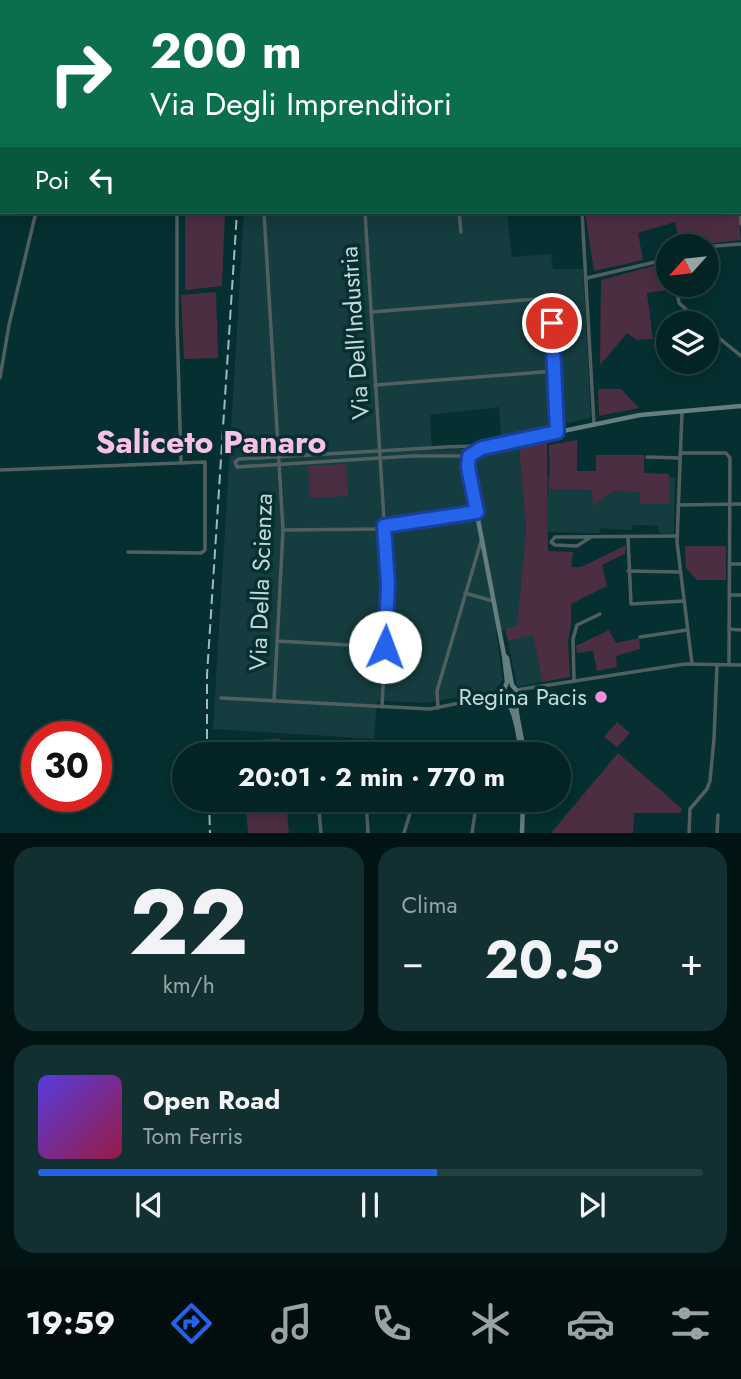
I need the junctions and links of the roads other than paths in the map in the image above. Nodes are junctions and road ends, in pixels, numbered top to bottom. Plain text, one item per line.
1 (36, 214) edge
2 (177, 214) edge
3 (264, 214) edge
4 (365, 214) edge
5 (459, 214) edge
6 (582, 214) edge
7 (461, 232) dead end
8 (741, 243) edge
9 (719, 245) edge
10 (656, 262) edge
11 (587, 278) junction
12 (371, 312) junction
13 (719, 338) edge
14 (741, 356) edge
15 (555, 371) junction
16 (0, 377) edge
17 (375, 385) junction
18 (741, 406) edge
19 (682, 411) junction
20 (594, 424) junction
21 (557, 432) junction
22 (482, 448) junction
23 (380, 451) junction
24 (680, 453) junction
25 (469, 456) junction
26 (280, 457) junction
27 (647, 457) dead end
28 (380, 458) junction
29 (680, 458) junction
30 (181, 463) junction
31 (281, 464) junction
32 (0, 470) edge
33 (730, 504) junction
34 (741, 504) edge
35 (678, 505) junction
36 (477, 512) junction
37 (385, 528) junction
38 (283, 530) junction
39 (628, 536) junction
40 (677, 536) junction
41 (591, 537) junction
42 (482, 538) junction
43 (128, 552) dead end
44 (730, 564) junction
45 (741, 565) edge
46 (628, 571) junction
47 (680, 572) junction
48 (464, 593) junction
49 (730, 595) junction
50 (741, 595) edge
51 (494, 601) junction
52 (684, 601) junction
53 (600, 614) dead end
54 (729, 629) junction
55 (741, 629) edge
56 (687, 630) junction
57 (640, 637) dead end
58 (277, 641) junction
59 (385, 647) junction
60 (504, 655) junction
61 (692, 664) junction
62 (717, 665) junction
63 (729, 665) junction
64 (741, 665) edge
65 (574, 681) junction
66 (506, 686) junction
67 (514, 688) junction
68 (508, 696) junction
69 (221, 698) dead end
70 (274, 701) junction
71 (382, 707) junction
72 (438, 708) junction
73 (522, 742) edge
74 (319, 812) edge
75 (367, 812) edge
76 (410, 812) edge
77 (475, 812) edge
78 (523, 812) edge
79 (718, 815) dead end
80 (321, 833) edge
81 (368, 833) edge
82 (404, 833) edge
83 (472, 833) edge
84 (522, 833) edge
85 (689, 833) edge
86 (717, 833) edge

1 - 16 street
2 - 30 street
3 - 26 street, Via Della Scienza
4 - 12 street, Via Dell'Industria
5 - 7 street
6 - 11 street
8 - 9 street
10 - 11 street
11 - 20 street
12 - 15 street
12 - 17 street, Via Dell'Industria
13 - 14 street
15 - 17 street
15 - 21 street
17 - 23 street, Via Dell'Industria
18 - 19 street
19 - 20 street
19 - 24 street
20 - 21 street
21 - 22 street
22 - 23 street
22 - 25 street
23 - 26 street
23 - 28 street, Via Dell'Industria
24 - 29 street
24 - 33 street
25 - 28 street
25 - 36 street
26 - 31 street, Via Della Scienza
26 - 31 street
27 - 29 street
28 - 31 street
28 - 37 street, Via Dell'Industria
29 - 35 street
30 - 32 street
30 - 43 street
31 - 38 street, Via Della Scienza
33 - 34 street
33 - 35 street
33 - 44 street
35 - 40 street
36 - 37 street
36 - 42 street
37 - 38 street
37 - 59 street, Via Dell'Industria
38 - 58 street, Via Della Scienza
39 - 40 street
39 - 41 street
39 - 46 street
40 - 47 street
41 - 41 street
42 - 48 street
42 - 51 street
44 - 45 street
44 - 49 street
46 - 47 street
46 - 52 street
47 - 52 street
48 - 51 street
48 - 72 street
49 - 50 street
49 - 54 street
51 - 60 street
52 - 56 street
53 - 65 street
54 - 55 street
54 - 63 street
56 - 57 street
56 - 61 street
58 - 59 street
58 - 70 street, Via Della Scienza
59 - 71 street, Via Dell'Industria
60 - 66 street
60 - 67 street
61 - 62 street
61 - 65 street
62 - 63 street
62 - 85 street
63 - 64 street
65 - 67 street
66 - 67 street
66 - 68 street
67 - 68 street
68 - 72 street
68 - 73 street
69 - 70 street
70 - 71 street
71 - 72 street
74 - 80 street
75 - 81 street
76 - 82 street
77 - 83 street
78 - 84 street
79 - 86 street

